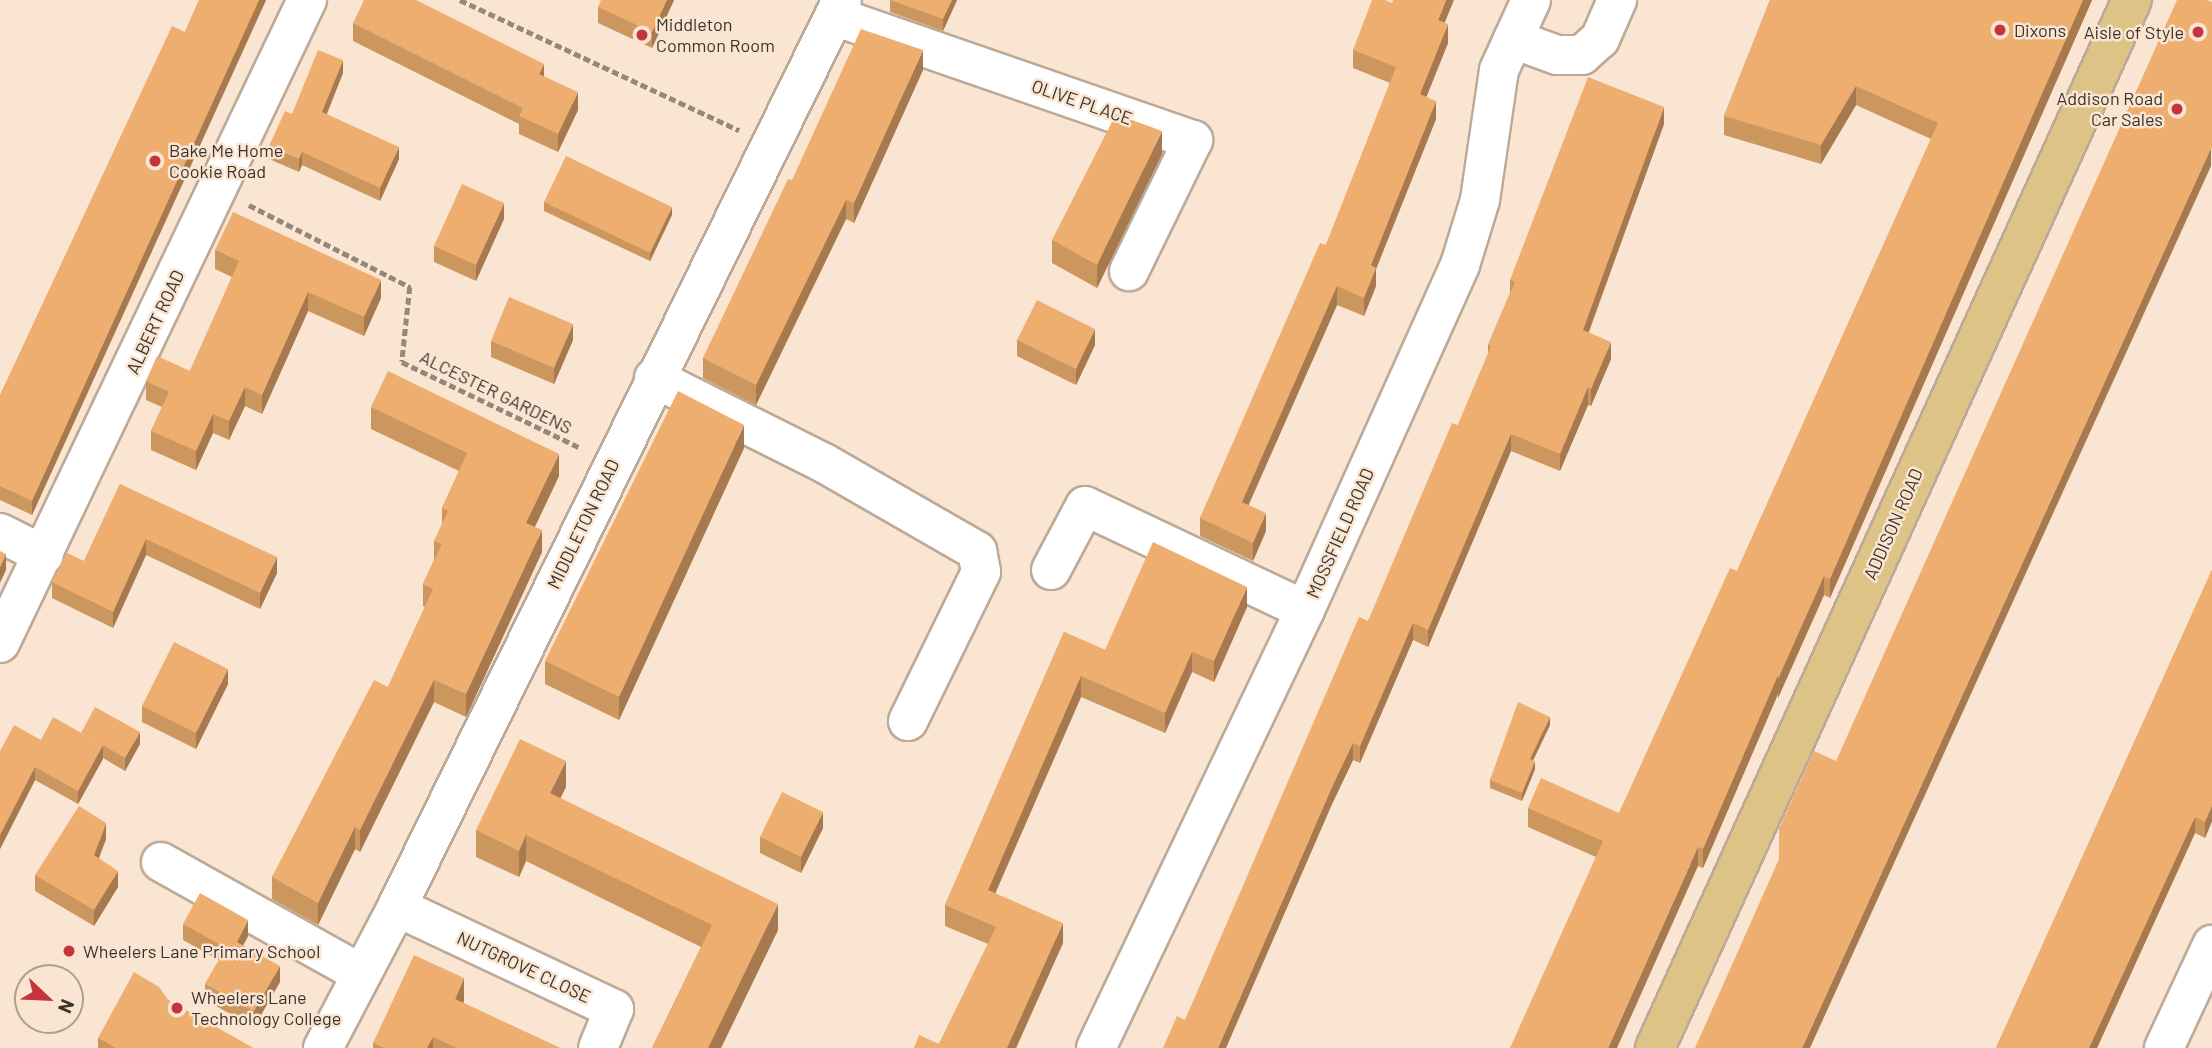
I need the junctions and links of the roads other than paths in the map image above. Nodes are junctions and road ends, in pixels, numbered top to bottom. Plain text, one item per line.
1 (307, 0) edge
2 (1531, 0) edge
3 (1617, 0) edge
4 (2132, 0) edge
5 (838, 8) edge
6 (1513, 39) junction
7 (1129, 271) dead end
8 (654, 378) junction
9 (0, 533) edge
10 (44, 555) junction
11 (1051, 570) dead end
12 (1305, 610) junction
13 (0, 643) edge
14 (908, 721) dead end
15 (161, 862) dead end
16 (397, 907) junction
17 (2212, 946) edge
18 (361, 974) junction
19 (323, 1048) edge
20 (598, 1048) edge
21 (1096, 1048) edge
22 (1655, 1048) edge
23 (2164, 1048) edge

1 - 10 street, ALBERT ROAD
2 - 6 street, MOSSFIELD ROAD
3 - 6 street
4 - 22 main road, ADDISON ROAD
5 - 7 street, OLIVE PLACE
5 - 8 street, MIDDLETON ROAD
6 - 12 street, MOSSFIELD ROAD
8 - 14 street
8 - 16 street, MIDDLETON ROAD
9 - 10 street
10 - 13 street, ALBERT ROAD
11 - 12 street
12 - 21 street, MOSSFIELD ROAD
15 - 18 street
16 - 18 street, MIDDLETON ROAD
16 - 20 street, NUTGROVE CLOSE
17 - 23 street
18 - 19 street, MIDDLETON ROAD

